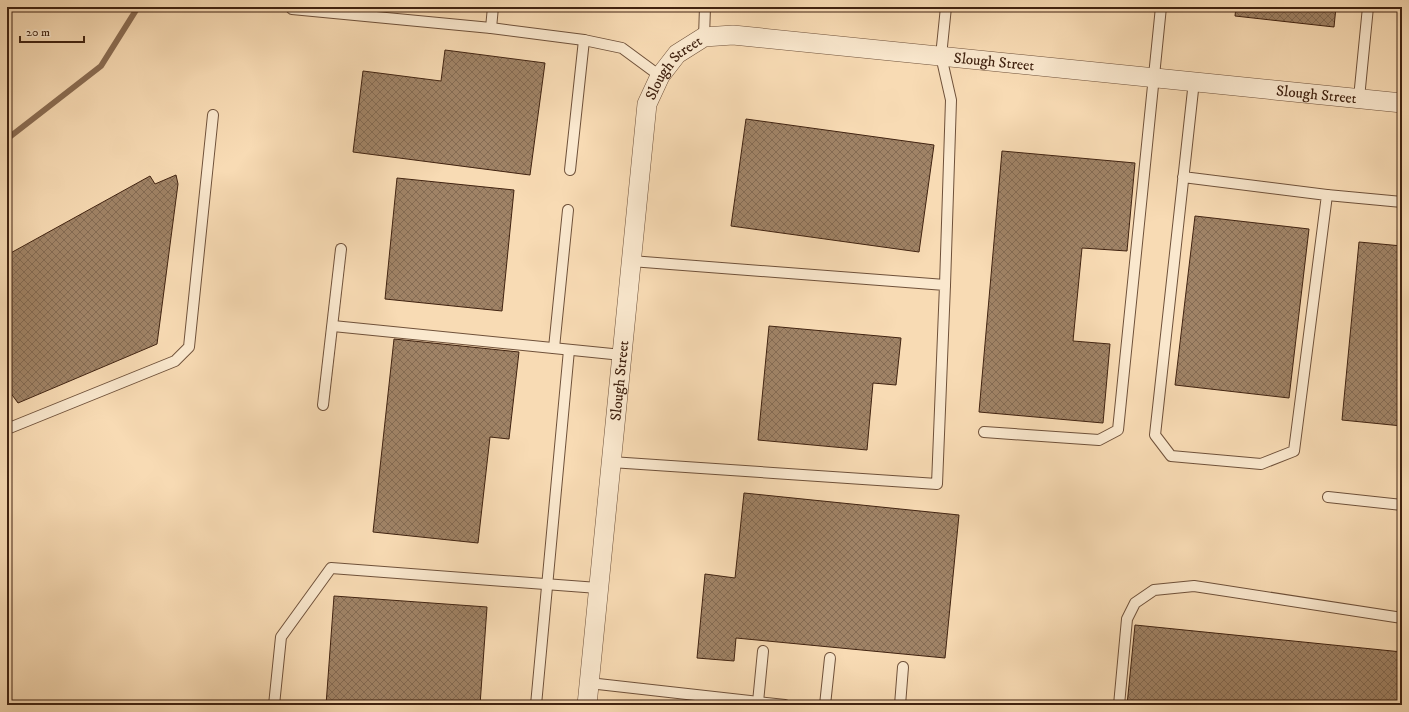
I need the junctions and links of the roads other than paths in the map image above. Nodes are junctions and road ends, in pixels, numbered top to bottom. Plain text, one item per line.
1 (290, 7) edge
2 (493, 7) edge
3 (705, 7) edge
4 (946, 7) edge
5 (1161, 7) edge
6 (1368, 7) edge
7 (491, 28) junction
8 (704, 37) junction
9 (584, 40) junction
10 (941, 56) junction
11 (660, 76) junction
12 (1154, 77) junction
13 (1194, 81) junction
14 (1358, 98) junction
15 (1402, 103) edge
16 (212, 115) dead end
17 (570, 170) dead end
18 (1183, 177) junction
19 (1327, 195) junction
20 (1402, 202) edge
21 (568, 210) dead end
22 (341, 249) dead end
23 (631, 261) junction
24 (945, 285) junction
25 (333, 326) junction
26 (554, 348) junction
27 (569, 350) junction
28 (622, 355) junction
29 (323, 405) dead end
30 (7, 429) edge
31 (984, 432) dead end
32 (611, 462) junction
33 (1328, 497) dead end
34 (1402, 505) edge
35 (547, 584) junction
36 (598, 588) junction
37 (1402, 618) edge
38 (762, 651) dead end
39 (830, 658) dead end
40 (903, 667) dead end
41 (589, 683) junction
42 (758, 702) junction
43 (274, 705) edge
44 (536, 705) edge
45 (586, 705) edge
46 (785, 705) edge
47 (825, 705) edge
48 (900, 705) edge
49 (1119, 705) edge

1 - 7 lane
2 - 7 lane
3 - 8 lane
4 - 10 lane
5 - 12 lane
6 - 14 lane
7 - 9 lane
8 - 10 street, Slough Street
8 - 11 street, Slough Street
9 - 11 lane
9 - 17 lane
10 - 12 street, Slough Street
10 - 24 lane
11 - 23 street, Slough Street
12 - 13 street, Slough Street
12 - 31 lane
13 - 14 street, Slough Street
13 - 18 lane
14 - 15 street, Slough Street
16 - 30 lane
18 - 19 lane
18 - 19 lane
19 - 20 lane
21 - 26 lane
22 - 25 lane
23 - 24 lane
23 - 28 street, Slough Street
24 - 32 lane
25 - 26 lane
25 - 29 lane
26 - 27 lane
27 - 28 lane
27 - 35 lane
28 - 32 street, Slough Street
32 - 36 street, Slough Street
33 - 34 lane
35 - 36 lane
35 - 43 lane
35 - 44 lane
36 - 41 street, Slough Street
37 - 49 lane
38 - 42 lane
39 - 47 lane
40 - 48 lane
41 - 42 lane
41 - 45 street, Slough Street
42 - 46 lane

